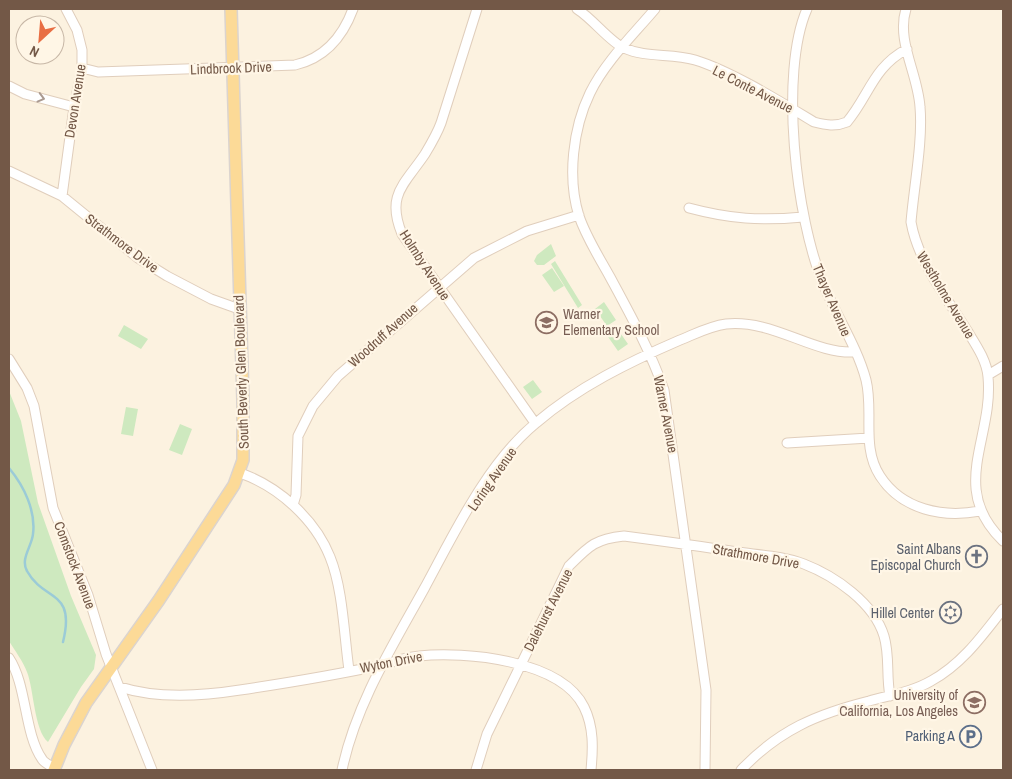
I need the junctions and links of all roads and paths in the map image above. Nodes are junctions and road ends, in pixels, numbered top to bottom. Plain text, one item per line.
1 (66, 9) edge
2 (231, 9) edge
3 (354, 9) edge
4 (477, 9) edge
5 (577, 9) edge
6 (655, 9) edge
7 (807, 9) edge
8 (906, 9) edge
9 (622, 48) junction
10 (907, 49) junction
11 (82, 68) junction
12 (232, 68) junction
13 (9, 86) edge
14 (74, 107) junction
15 (793, 109) junction
16 (9, 171) edge
17 (62, 196) junction
18 (689, 208) dead end
19 (579, 215) junction
20 (803, 217) junction
21 (438, 287) junction
22 (239, 308) junction
23 (854, 352) junction
24 (651, 353) junction
25 (9, 359) edge
26 (1003, 366) edge
27 (988, 375) junction
28 (535, 423) junction
29 (869, 438) junction
30 (787, 443) dead end
31 (240, 473) junction
32 (293, 505) junction
33 (980, 511) junction
34 (1003, 541) edge
35 (687, 545) junction
36 (1003, 609) edge
37 (9, 658) edge
38 (383, 665) junction
39 (112, 666) junction
40 (520, 666) junction
41 (349, 670) junction
42 (120, 687) junction
43 (890, 696) junction
44 (54, 769) edge
45 (152, 770) edge
46 (342, 770) edge
47 (476, 770) edge
48 (591, 770) edge
49 (705, 770) edge
50 (741, 770) edge

1 - 11 street, Devon Avenue
2 - 12 main road, South Beverly Glen Boulevard
3 - 12 street, Lindbrook Drive
4 - 21 street, Holmby Avenue
5 - 9 street
6 - 9 street, Warner Avenue
7 - 15 street, Thayer Avenue
8 - 10 street, Westholme Avenue
9 - 15 street, Le Conte Avenue
9 - 19 street, Warner Avenue
10 - 15 street, Le Conte Avenue
10 - 27 street, Westholme Avenue
11 - 12 street, Lindbrook Drive
11 - 14 street, Devon Avenue
12 - 22 main road, South Beverly Glen Boulevard
13 -> 14 street
14 - 17 street, Devon Avenue
15 - 20 street, Thayer Avenue
16 - 17 street, Strathmore Drive
17 - 22 street, Strathmore Drive
18 - 20 street
19 - 21 street, Woodruff Avenue
19 - 24 street, Warner Avenue
20 - 23 street, Thayer Avenue
21 - 28 street, Holmby Avenue
21 - 32 street, Woodruff Avenue
22 - 31 main road, South Beverly Glen Boulevard
23 - 24 street, Loring Avenue
23 - 29 street, Thayer Avenue
24 - 28 street, Loring Avenue
24 - 35 street, Warner Avenue
25 - 39 street, Comstock Avenue
26 - 27 street
27 - 33 street, Westholme Avenue
28 - 38 street, Loring Avenue
29 - 30 street
29 - 33 street, Thayer Avenue
31 - 32 street
31 - 39 main road, South Beverly Glen Boulevard
32 - 41 street
33 - 34 street, Westholme Avenue
35 - 40 street, Dalehurst Avenue
35 - 43 street, Strathmore Drive
35 - 49 street, Warner Avenue
36 - 43 street
37 - 44 street
38 - 40 street, Wyton Drive
38 - 41 street, Wyton Drive
38 - 46 street, Loring Avenue
39 - 42 street, Comstock Avenue
39 - 44 main road, South Beverly Glen Boulevard
40 - 47 street, Dalehurst Avenue
40 - 48 street, Wyton Drive
41 - 42 street, Wyton Drive
42 - 45 street, Comstock Avenue
43 - 50 street

